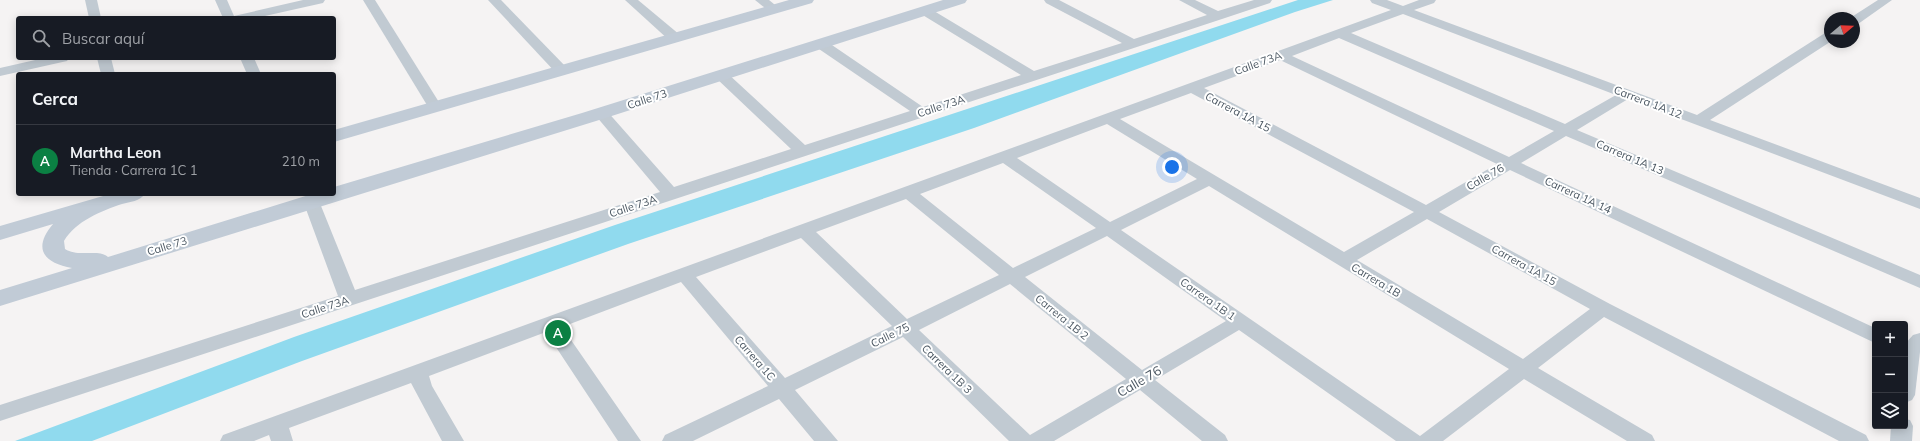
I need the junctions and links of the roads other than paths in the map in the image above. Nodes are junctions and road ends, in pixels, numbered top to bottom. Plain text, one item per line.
1 (91, 0) edge
2 (221, 0) edge
3 (319, 0) edge
4 (369, 0) edge
5 (494, 0) edge
6 (631, 0) edge
7 (806, 0) edge
8 (959, 0) edge
9 (1050, 0) edge
10 (1185, 0) edge
11 (1266, 0) edge
12 (1376, 0) edge
13 (1430, 0) edge
14 (1886, 0) edge
15 (767, 5) edge
16 (1397, 8) junction
17 (925, 11) junction
18 (95, 16) edge
19 (228, 16) edge
20 (248, 16) edge
21 (1218, 16) junction
22 (1860, 16) edge
23 (1339, 33) junction
24 (675, 38) junction
25 (1824, 40) edge
26 (821, 44) junction
27 (1132, 44) junction
28 (1280, 55) junction
29 (53, 60) edge
30 (104, 60) edge
31 (248, 60) edge
32 (562, 71) junction
33 (0, 72) edge
34 (108, 72) edge
35 (253, 72) edge
36 (721, 75) junction
37 (1032, 76) junction
38 (1191, 87) junction
39 (1627, 94) junction
40 (435, 107) junction
41 (921, 112) junction
42 (601, 113) junction
43 (1107, 118) junction
44 (1700, 121) junction
45 (1566, 130) junction
46 (336, 135) edge
47 (802, 151) junction
48 (1004, 156) junction
49 (1510, 163) junction
50 (1209, 180) junction
51 (908, 192) junction
52 (336, 193) edge
53 (671, 194) junction
54 (327, 196) edge
55 (125, 197) edge
56 (311, 201) junction
57 (1920, 204) edge
58 (1427, 212) junction
59 (1108, 229) junction
60 (803, 230) junction
61 (0, 233) edge
62 (131, 257) junction
63 (1344, 260) junction
64 (684, 274) junction
65 (1011, 276) junction
66 (1920, 282) edge
67 (0, 298) edge
68 (349, 299) junction
69 (1603, 308) junction
70 (1240, 321) junction
71 (550, 324) junction
72 (904, 328) junction
73 (1872, 335) edge
74 (1911, 347) edge
75 (1524, 368) junction
76 (418, 372) junction
77 (1141, 380) junction
78 (781, 388) junction
79 (1905, 393) edge
80 (0, 413) edge
81 (1902, 429) edge
82 (279, 433) edge
83 (231, 441) edge
84 (453, 441) edge
85 (630, 441) edge
86 (673, 441) edge
87 (827, 441) edge
88 (1023, 441) edge
89 (1037, 441) edge
90 (1217, 441) edge
91 (1412, 441) edge
92 (1428, 441) edge
93 (1644, 441) edge
94 (1858, 441) edge
95 (1901, 441) edge

1 - 18 street
2 - 19 street
3 - 20 street
4 - 40 street
5 - 32 street
6 - 24 street
7 - 15 main road
8 - 17 main road, Calle 73
9 - 27 street
10 - 21 street
11 - 21 street, Calle 73A
12 - 16 street, Carrera 1A 12
13 - 16 street, Calle 73A
14 - 22 street
15 - 24 main road
16 - 23 street, Calle 73A
16 - 39 street, Carrera 1A 12
17 - 26 main road, Calle 73
17 - 37 street
21 - 27 street, Calle 73A
23 - 28 street, Calle 73A
23 - 45 street, Carrera 1A 13
24 - 32 main road
25 - 44 street
26 - 36 main road, Calle 73
26 - 41 street
27 - 37 street, Calle 73A
28 - 38 street, Calle 73A
28 - 49 street, Carrera 1A 14
29 - 33 street
30 - 34 street
31 - 35 street
32 - 40 main road
36 - 42 main road, Calle 73
36 - 47 street
37 - 41 street, Calle 73A
38 - 43 street, Calle 73A
38 - 58 street, Carrera 1A 15
39 - 44 street, Carrera 1A 12
39 - 45 street, Calle 76
40 - 46 main road
41 - 47 street, Calle 73A
42 - 52 main road, Calle 73
42 - 53 street
43 - 48 street, Calle 73A
43 - 50 street, Carrera 1B
44 - 57 street, Carrera 1A 12
45 - 49 street, Calle 76
45 - 66 street, Carrera 1A 13
47 - 53 street, Calle 73A
48 - 51 street, Calle 73A
48 - 59 street, Carrera 1B 1
49 - 58 street, Calle 76
49 - 73 street, Carrera 1A 14
50 - 59 street, Calle 75
50 - 63 street, Carrera 1B
51 - 60 street, Calle 73A
51 - 65 street, Carrera 1B 2
53 - 68 street, Calle 73A
54 - 56 main road, Calle 73
55 - 61 main road
55 - 62 main road
56 - 62 main road, Calle 73
56 - 68 street
58 - 63 street, Calle 76
58 - 69 street, Carrera 1A 15
59 - 65 street, Calle 75
59 - 70 street, Carrera 1B 1
60 - 64 street, Calle 73A
60 - 72 street, Carrera 1B 3
62 - 67 main road, Calle 73
63 - 75 street, Carrera 1B
64 - 71 street, Calle 73A
64 - 78 street, Carrera 1C
65 - 72 street, Calle 75
65 - 77 street, Carrera 1B 2
68 - 80 street, Calle 73A
69 - 75 street
69 - 94 street, Carrera 1A 15
70 - 77 street, Calle 76
70 - 91 street, Carrera 1B 1
71 - 76 street, Calle 73A
71 - 85 street
72 - 78 street, Calle 75
72 - 88 street, Carrera 1B 3
74 - 79 street
75 - 92 street
75 - 93 street, Carrera 1B
76 - 82 street, Calle 73A
76 - 84 street
77 - 89 street, Calle 76
77 - 90 street, Carrera 1B 2
78 - 86 street, Calle 75
78 - 87 street, Carrera 1C
81 - 95 street
82 - 83 street, Calle 73A

